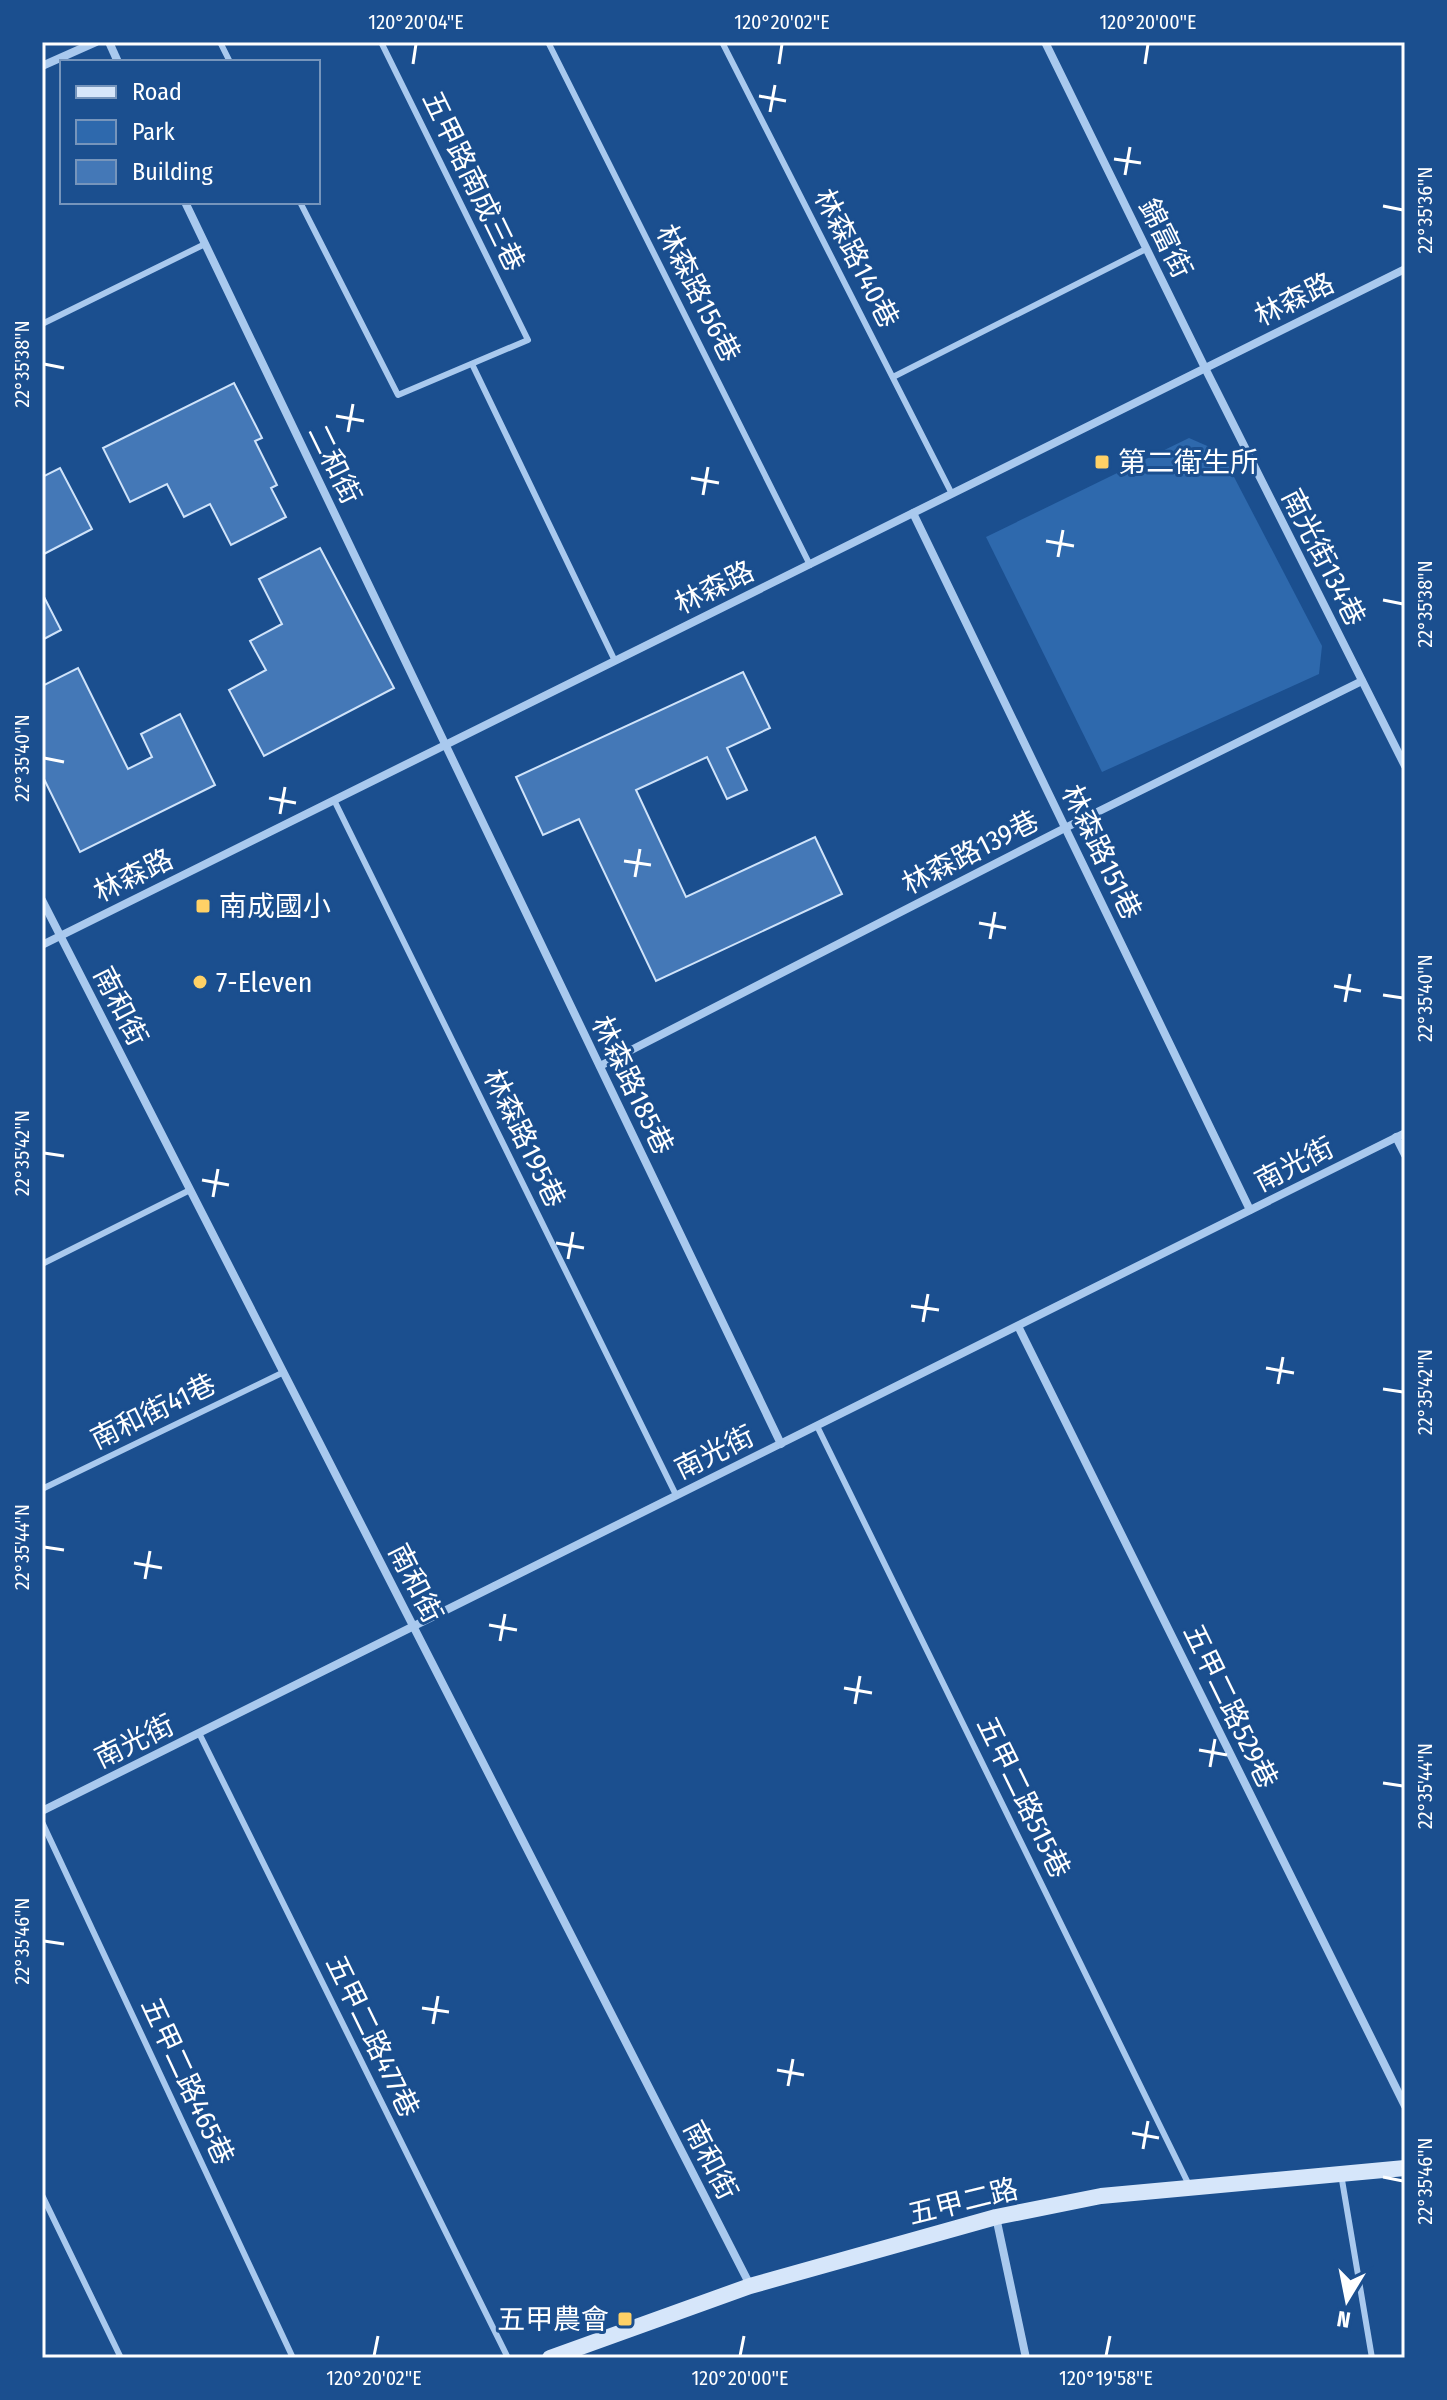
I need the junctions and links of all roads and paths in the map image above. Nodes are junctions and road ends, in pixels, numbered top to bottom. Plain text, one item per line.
1 (96, 42) edge
2 (220, 42) edge
3 (381, 42) edge
4 (548, 42) edge
5 (722, 42) edge
6 (1045, 42) edge
7 (229, 60) edge
8 (42, 66) edge
9 (186, 204) edge
10 (301, 204) edge
11 (205, 244) junction
12 (1146, 249) junction
13 (1405, 269) edge
14 (42, 324) edge
15 (472, 364) junction
16 (1205, 368) junction
17 (893, 377) junction
18 (952, 494) junction
19 (913, 513) junction
20 (810, 565) junction
21 (615, 661) junction
22 (1362, 681) junction
23 (446, 745) junction
24 (1405, 766) edge
25 (334, 800) junction
26 (1065, 828) junction
27 (42, 900) edge
28 (60, 935) junction
29 (42, 945) edge
30 (600, 1066) junction
31 (1401, 1135) edge
32 (1405, 1155) edge
33 (190, 1190) junction
34 (1250, 1210) junction
35 (42, 1264) edge
36 (1018, 1326) junction
37 (284, 1372) junction
38 (817, 1426) junction
39 (781, 1444) junction
40 (42, 1489) edge
41 (676, 1495) junction
42 (413, 1626) junction
43 (199, 1733) junction
44 (42, 1811) edge
45 (42, 1822) edge
46 (1405, 2106) edge
47 (1405, 2168) edge
48 (1341, 2174) junction
49 (1191, 2188) junction
50 (42, 2195) edge
51 (996, 2217) junction
52 (750, 2286) junction
53 (121, 2358) edge
54 (293, 2358) edge
55 (508, 2358) edge
56 (550, 2358) edge
57 (1026, 2358) edge
58 (1372, 2358) edge

1 - 8 street
2 - 7 lane
3 - 15 lane, 五甲路南成三巷
4 - 20 lane, 林森路156巷
5 - 17 lane, 林森路140巷
6 - 12 street, 錦富街
9 - 11 street, 二和街
10 - 15 lane
11 - 14 lane
11 - 23 street, 二和街
12 - 16 street, 錦富街
12 - 17 lane
13 - 16 street, 林森路
15 - 21 lane
16 - 18 street, 林森路
16 - 22 street, 南光街134巷
17 - 18 lane, 林森路140巷
18 - 19 street, 林森路
19 - 20 street, 林森路
19 - 26 street, 林森路151巷
20 - 21 street, 林森路
21 - 23 street, 林森路
22 - 24 street, 南光街134巷
22 - 26 street, 林森路139巷
23 - 25 street, 林森路
23 - 30 street, 林森路185巷
25 - 28 street, 林森路
25 - 41 lane, 林森路195巷
26 - 30 street, 林森路139巷
26 - 34 street, 林森路151巷
27 - 28 street, 南和街
28 - 29 street, 林森路
28 - 33 street, 南和街
30 - 39 street, 林森路185巷
31 - 32 street
31 - 34 street, 南光街
33 - 35 lane
33 - 37 street, 南和街
34 - 36 street, 南光街
36 - 38 street, 南光街
36 - 46 street, 五甲二路529巷
37 - 40 lane, 南和街41巷
37 - 42 street, 南和街
38 - 39 street, 南光街
38 - 49 lane, 五甲二路515巷
39 - 41 street, 南光街
41 - 42 street, 南光街
42 - 43 street, 南光街
42 - 52 street, 南和街
43 - 44 street, 南光街
43 - 55 lane, 五甲二路477巷
45 - 54 lane, 五甲二路465巷
47 - 48 main road, 五甲二路
48 - 49 main road, 五甲二路
48 - 58 lane
49 - 51 main road, 五甲二路
50 - 53 lane
51 - 52 main road, 五甲二路
51 - 57 street
52 - 56 main road, 五甲二路

